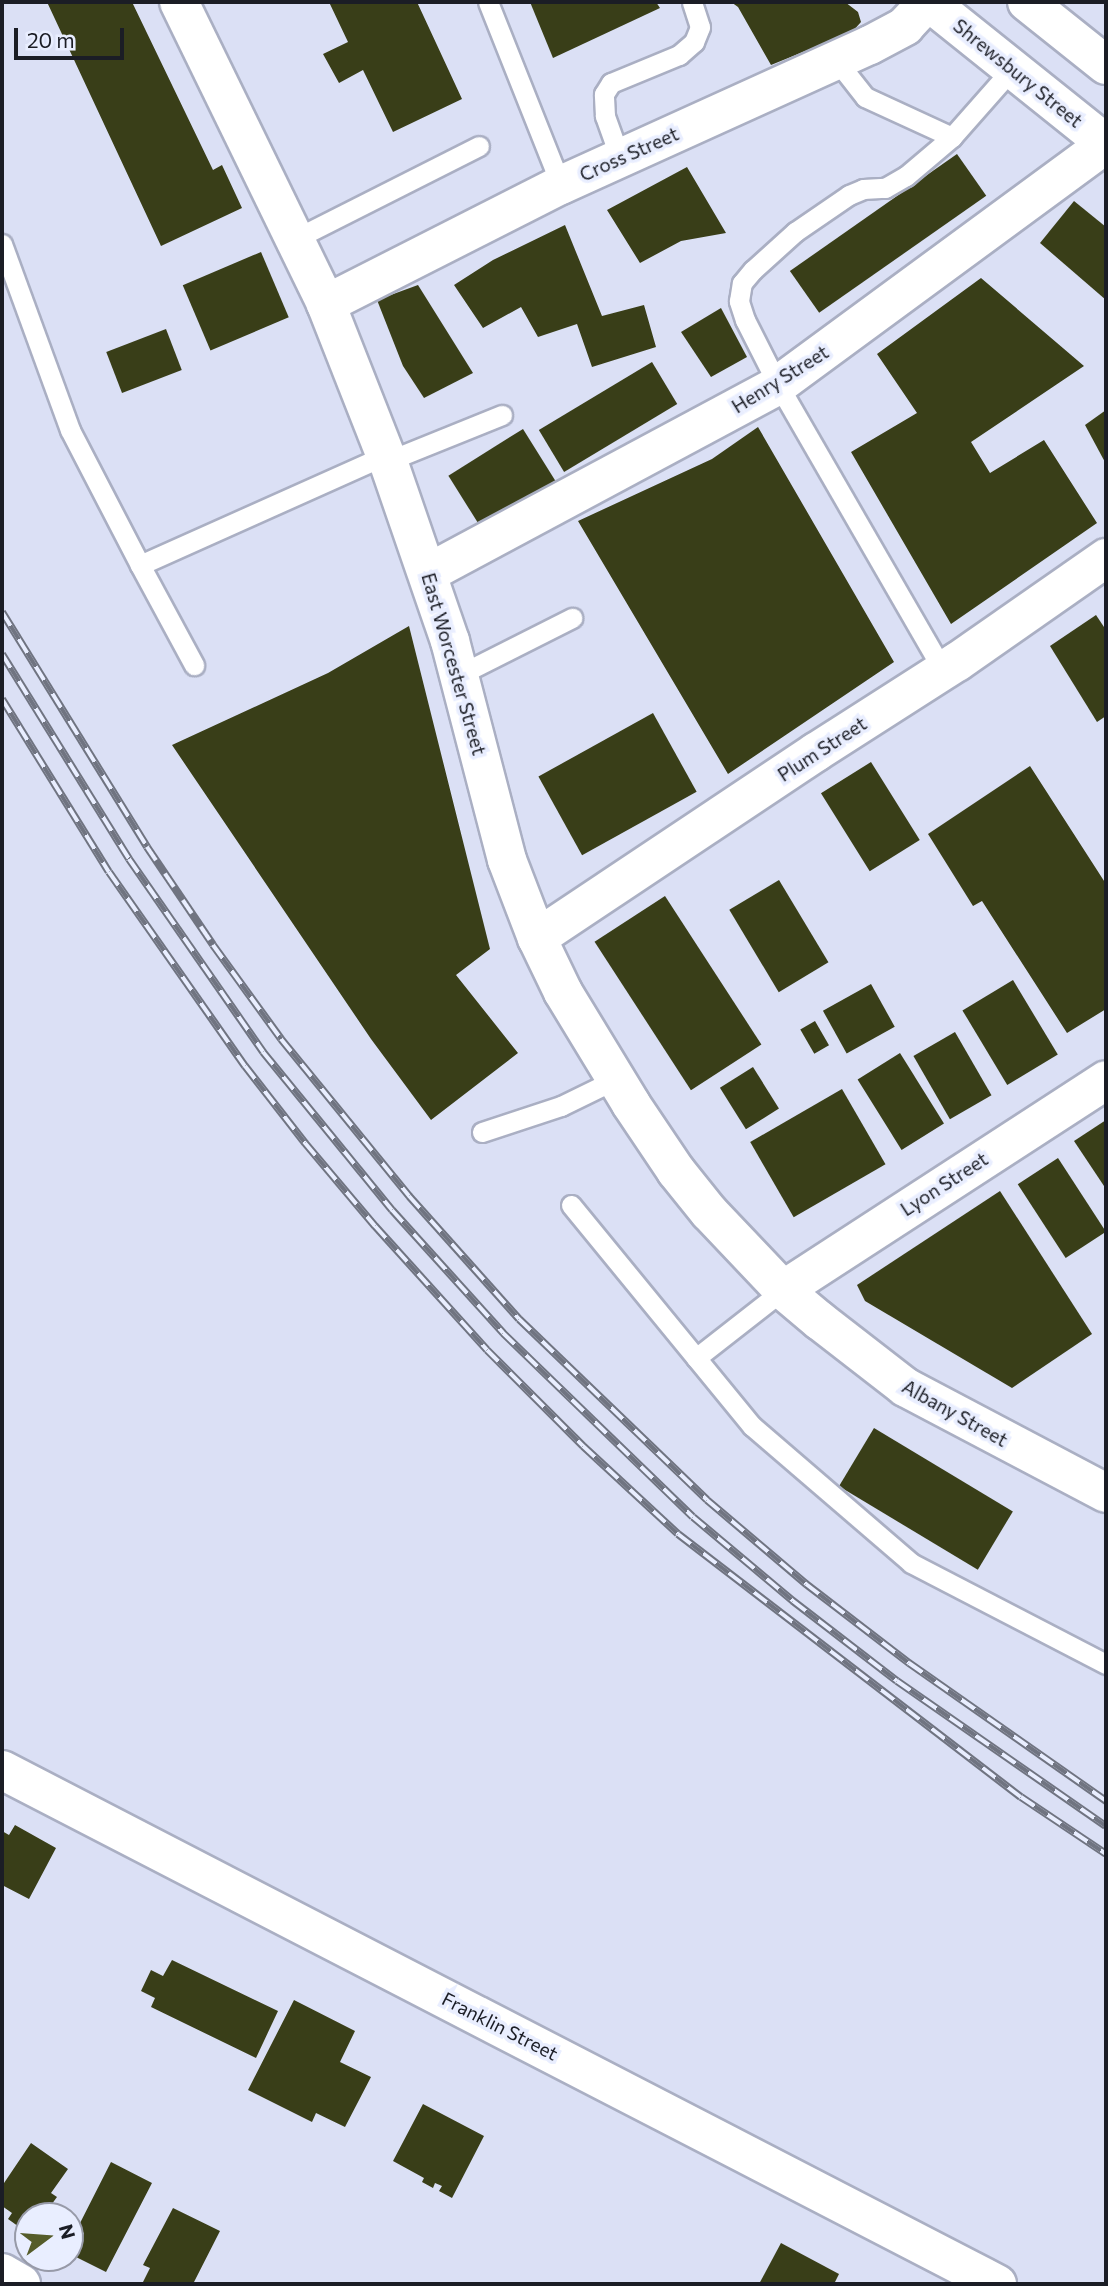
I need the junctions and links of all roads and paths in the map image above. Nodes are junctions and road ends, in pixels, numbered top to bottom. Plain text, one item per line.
1 (488, 2) edge
2 (692, 2) edge
3 (928, 2) edge
4 (976, 2) edge
5 (1027, 2) edge
6 (184, 4) edge
7 (836, 60) junction
8 (1001, 60) junction
9 (1106, 65) edge
10 (952, 137) junction
11 (1106, 144) edge
12 (479, 146) dead end
13 (620, 158) junction
14 (561, 185) junction
15 (295, 239) junction
16 (2, 244) edge
17 (326, 304) junction
18 (778, 385) junction
19 (502, 415) dead end
20 (387, 458) junction
21 (1106, 558) edge
22 (140, 565) junction
23 (428, 573) junction
24 (572, 618) dead end
25 (194, 666) dead end
26 (951, 667) junction
27 (459, 675) junction
28 (537, 937) junction
29 (616, 1079) junction
30 (1106, 1080) edge
31 (482, 1132) dead end
32 (571, 1205) dead end
33 (782, 1290) junction
34 (696, 1358) junction
35 (1106, 1493) edge
36 (1106, 1664) edge
37 (2, 1770) edge
38 (2, 2273) edge
39 (21, 2284) edge
40 (997, 2284) edge

1 - 14 lane
2 - 13 lane
3 - 7 street, Cross Street
3 - 8 street, Shrewsbury Street
4 - 8 street
5 - 9 street
6 - 15 street, East Worcester Street
7 - 10 lane
7 - 13 street, Cross Street
8 - 10 lane
8 - 11 street, Shrewsbury Street
10 - 18 lane
11 - 18 street, Henry Street
12 - 15 lane
13 - 14 street, Cross Street
14 - 17 street, Cross Street
15 - 17 street, East Worcester Street
16 - 22 lane
17 - 20 street, East Worcester Street
18 - 23 street, Henry Street
18 - 26 lane
19 - 20 lane
20 - 22 lane
20 - 23 street, East Worcester Street
21 - 26 street, Plum Street
22 - 25 lane
23 - 27 street, East Worcester Street
24 - 27 lane
26 - 28 street, Plum Street
27 - 28 street, East Worcester Street
28 - 29 street, East Worcester Street
29 - 31 lane
29 - 33 street, East Worcester Street
30 - 33 street, Lyon Street
32 - 34 lane
33 - 34 lane
33 - 35 street, Albany Street
34 - 36 lane
37 - 40 street, Franklin Street
38 - 39 street

